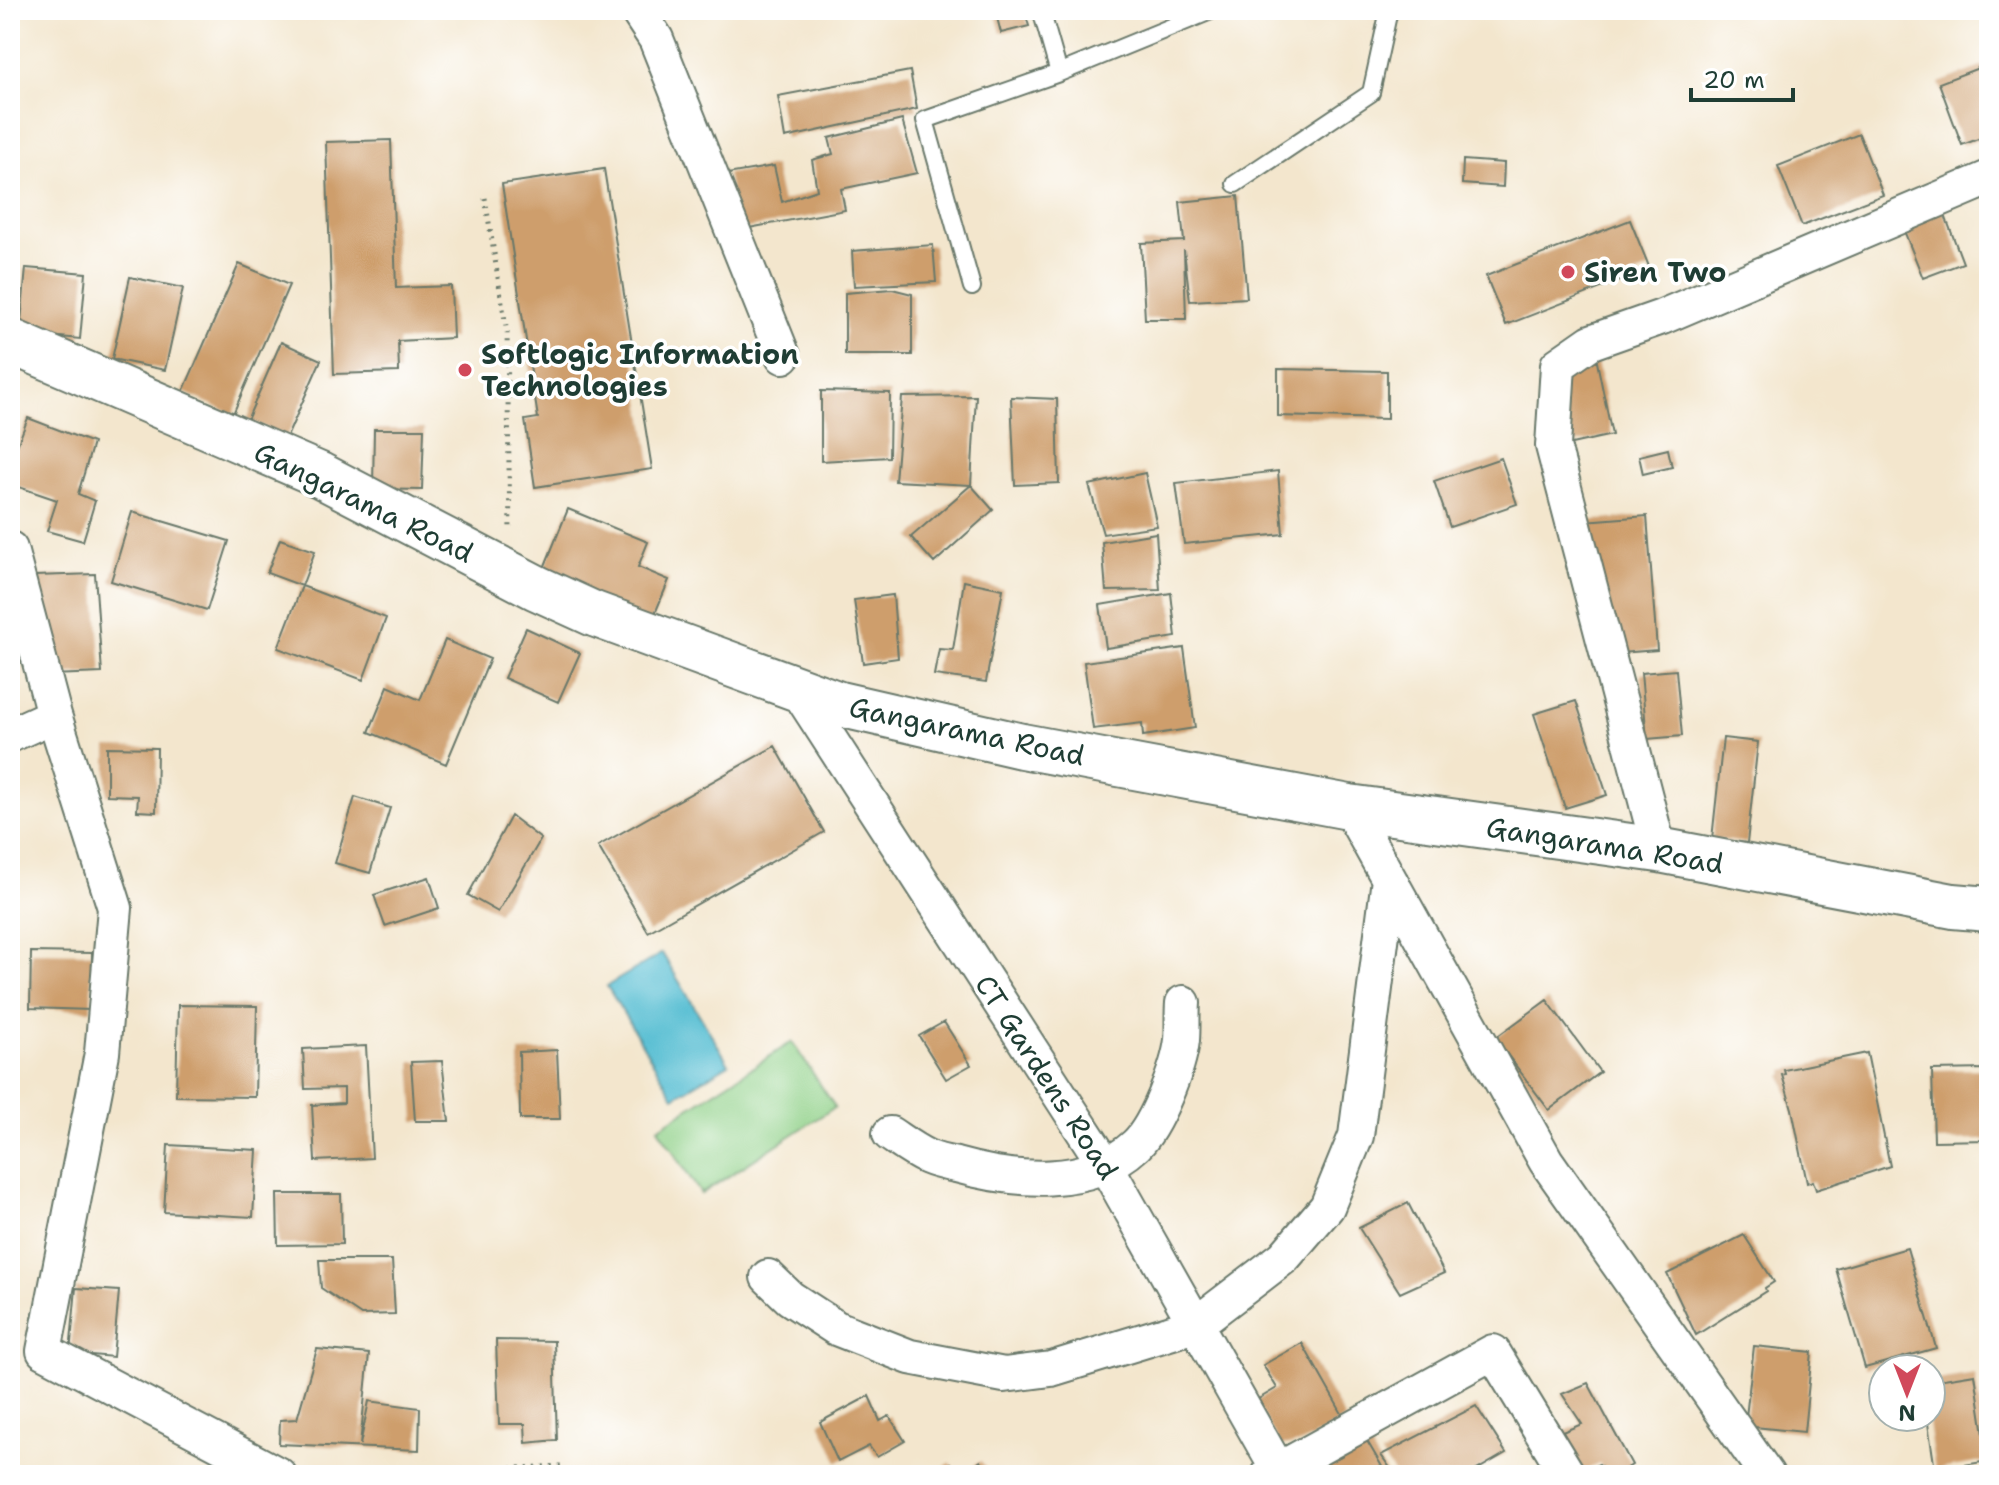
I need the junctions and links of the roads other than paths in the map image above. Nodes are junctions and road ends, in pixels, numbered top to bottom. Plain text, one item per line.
1 (637, 10) edge
2 (1041, 10) edge
3 (1213, 10) edge
4 (1389, 10) edge
5 (1059, 73) junction
6 (1989, 178) edge
7 (1235, 184) dead end
8 (972, 287) dead end
9 (10, 341) edge
10 (783, 356) dead end
11 (10, 549) edge
12 (797, 689) junction
13 (54, 715) junction
14 (10, 735) edge
15 (1349, 807) junction
16 (1659, 850) junction
17 (1389, 879) junction
18 (1989, 909) edge
19 (1183, 1003) dead end
20 (890, 1134) dead end
21 (1106, 1166) junction
22 (768, 1277) dead end
23 (1195, 1325) junction
24 (1276, 1473) edge
25 (279, 1475) edge
26 (1568, 1475) edge
27 (1767, 1475) edge

1 - 10 street
2 - 5 lane
3 - 5 lane
4 - 7 lane
5 - 8 lane
6 - 16 street
9 - 12 street, Gangarama Road
11 - 13 street
12 - 15 street, Gangarama Road
12 - 21 street, CT Gardens Road
13 - 14 street
13 - 25 street
15 - 16 street, Gangarama Road
15 - 17 street
16 - 18 street, Gangarama Road
17 - 23 street
17 - 27 street
19 - 21 street
20 - 21 street
21 - 23 street, CT Gardens Road
22 - 23 street
23 - 24 street, CT Gardens Road
24 - 26 street

